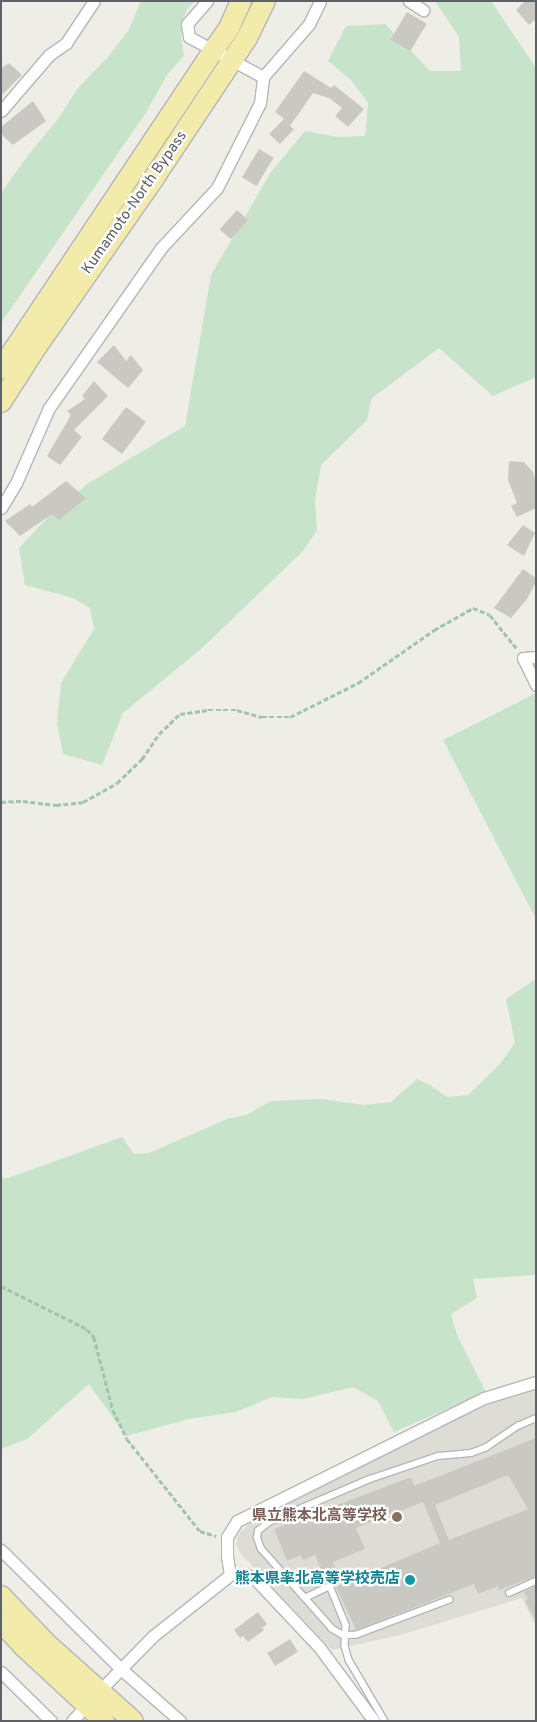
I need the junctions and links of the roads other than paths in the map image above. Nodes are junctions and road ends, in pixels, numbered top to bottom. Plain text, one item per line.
1 (94, 1) edge
2 (207, 1) edge
3 (242, 1) edge
4 (265, 1) edge
5 (320, 1) edge
6 (409, 1) edge
7 (423, 10) dead end
8 (213, 51) junction
9 (232, 60) junction
10 (263, 77) junction
11 (1, 110) edge
12 (1, 368) edge
13 (1, 402) edge
14 (1, 508) edge
15 (536, 657) edge
16 (536, 685) edge
17 (536, 1382) edge
18 (536, 1418) edge
19 (263, 1508) junction
20 (269, 1522) junction
21 (1, 1550) edge
22 (230, 1575) junction
23 (536, 1581) edge
24 (509, 1593) dead end
25 (1, 1596) edge
26 (305, 1598) junction
27 (450, 1600) dead end
28 (1, 1622) edge
29 (344, 1636) junction
30 (120, 1669) junction
31 (1, 1672) edge
32 (107, 1683) dead end
33 (81, 1711) dead end
34 (50, 1721) edge
35 (72, 1721) edge
36 (104, 1721) edge
37 (133, 1721) edge
38 (180, 1721) edge
39 (374, 1721) edge
40 (385, 1721) edge

1 - 11 street
2 - 8 street
3 - 8 highway, Kumamoto-North Bypass
4 - 9 highway, Kumamoto-North Bypass
5 - 10 street
6 - 7 street
8 - 9 street
8 - 12 highway, Kumamoto-North Bypass
9 - 10 street
9 - 13 highway, Kumamoto-North Bypass
10 - 14 street
15 - 16 street
17 - 19 street
18 - 20 lane
19 - 20 lane
19 - 22 street
20 - 26 lane
21 - 30 street
22 - 30 street
22 - 39 street
23 - 24 lane
25 - 37 highway
26 - 29 lane
26 - 29 lane
27 - 29 lane
28 - 36 highway
29 - 40 lane
30 - 32 street
30 - 38 street
31 - 34 street
33 - 35 street

